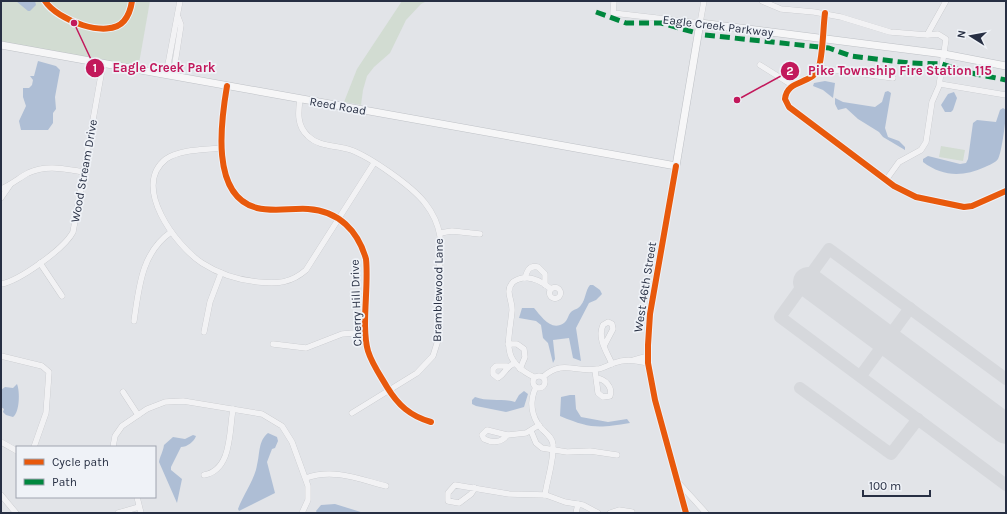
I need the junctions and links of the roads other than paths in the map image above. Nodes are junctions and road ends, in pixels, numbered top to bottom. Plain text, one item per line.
1 (180, 1) edge
2 (614, 1) edge
3 (704, 1) edge
4 (762, 1) edge
5 (946, 1) edge
6 (825, 13) junction
7 (700, 23) junction
8 (928, 35) junction
9 (822, 39) junction
10 (1, 45) edge
11 (944, 54) junction
12 (103, 64) junction
13 (760, 65) dead end
14 (1006, 66) edge
15 (819, 68) junction
16 (170, 76) junction
17 (892, 78) dead end
18 (940, 84) junction
19 (792, 85) junction
20 (226, 86) junction
21 (1006, 95) edge
22 (300, 99) junction
23 (222, 148) junction
24 (374, 163) junction
25 (676, 166) junction
26 (84, 172) junction
27 (886, 180) junction
28 (10, 185) junction
29 (1, 189) edge
30 (1006, 191) edge
31 (1, 198) edge
32 (338, 218) junction
33 (171, 232) junction
34 (440, 233) junction
35 (480, 234) dead end
36 (40, 263) junction
37 (221, 273) junction
38 (525, 278) junction
39 (1, 284) edge
40 (545, 284) junction
41 (550, 289) dead end
42 (62, 296) dead end
43 (134, 321) dead end
44 (204, 332) dead end
45 (366, 332) junction
46 (273, 344) dead end
47 (508, 344) junction
48 (604, 346) dead end
49 (1, 356) edge
50 (648, 356) junction
51 (634, 360) junction
52 (515, 363) junction
53 (648, 363) junction
54 (612, 364) junction
55 (507, 366) dead end
56 (520, 368) junction
57 (595, 370) junction
58 (534, 377) junction
59 (543, 377) junction
60 (596, 378) junction
61 (536, 387) junction
62 (389, 390) junction
63 (123, 392) dead end
64 (233, 409) junction
65 (352, 413) dead end
66 (138, 415) junction
67 (431, 422) dead end
68 (539, 425) junction
69 (531, 431) junction
70 (507, 435) dead end
71 (1, 442) edge
72 (34, 446) edge
73 (113, 446) edge
74 (552, 450) junction
75 (16, 451) edge
76 (617, 455) dead end
77 (204, 475) dead end
78 (306, 478) junction
79 (677, 481) junction
80 (386, 486) dead end
81 (475, 488) junction
82 (1, 495) edge
83 (545, 495) junction
84 (137, 498) edge
85 (578, 504) junction
86 (140, 510) edge
87 (632, 512) dead end
88 (16, 513) edge
89 (118, 513) edge
90 (302, 513) edge
91 (576, 513) edge
92 (598, 513) edge
93 (610, 513) edge
94 (686, 513) edge
95 (706, 513) edge

1 - 16 street
2 - 7 street, Eagle Creek Parkway
3 - 7 street, West 46th Street
4 - 6 street, Eagle Creek Parkway
5 - 8 street
6 - 8 street, Eagle Creek Parkway
6 - 9 street
7 - 9 main road, Eagle Creek Parkway
7 - 25 main road, West 46th Street
8 - 11 street, Eagle Creek Parkway
9 - 11 main road, Eagle Creek Parkway
9 - 15 street
10 - 12 main road, Reed Road
11 - 14 main road, Eagle Creek Parkway
11 - 18 street
12 - 16 main road, Reed Road
12 - 26 street, Wood Stream Drive
13 - 19 street
15 - 17 street
15 - 19 street
16 - 20 main road, Reed Road
18 - 21 street
18 - 27 street
19 - 27 street
20 - 22 main road, Reed Road
20 - 23 street, Cherry Hill Drive
22 - 24 street, Bramblewood Lane
22 - 25 main road, Reed Road
23 - 32 street, Cherry Hill Drive
23 - 33 street
24 - 32 street
24 - 34 street, Bramblewood Lane
25 - 50 street, West 46th Street
26 - 28 street
26 - 36 street, Wood Stream Drive
27 - 30 street
28 - 29 street
28 - 31 street
32 - 37 street
32 - 45 street, Cherry Hill Drive
33 - 37 street
33 - 43 street
34 - 35 street
34 - 62 street, Bramblewood Lane
36 - 39 street, Wood Stream Drive
36 - 42 street
37 - 44 street
38 - 40 street
38 - 40 street
38 - 47 street
40 - 41 street
45 - 46 street
45 - 62 street, Cherry Hill Drive
47 - 52 street
47 - 56 street
48 - 54 street
49 - 72 street
50 - 51 street
50 - 53 street, West 46th Street
51 - 53 street
51 - 54 street
52 - 55 street
52 - 56 street
53 - 79 street, West 46th Street
54 - 57 street
56 - 58 street
57 - 59 street
57 - 60 street
58 - 59 street
58 - 61 street
59 - 61 street
60 - 60 street
61 - 68 street
62 - 65 street, Bramblewood Lane
62 - 67 street, Cherry Hill Drive
63 - 66 street
64 - 66 street
64 - 77 street
64 - 78 street
66 - 73 street
68 - 69 street
68 - 74 street
69 - 70 street
69 - 74 street
71 - 75 street
74 - 76 street
74 - 83 street
78 - 80 street
78 - 90 street
79 - 94 street
79 - 95 street, West 46th Street
81 - 81 street
81 - 83 street
82 - 88 street
83 - 85 street
84 - 86 street
85 - 91 street
85 - 92 street
86 - 89 street
87 - 93 street

